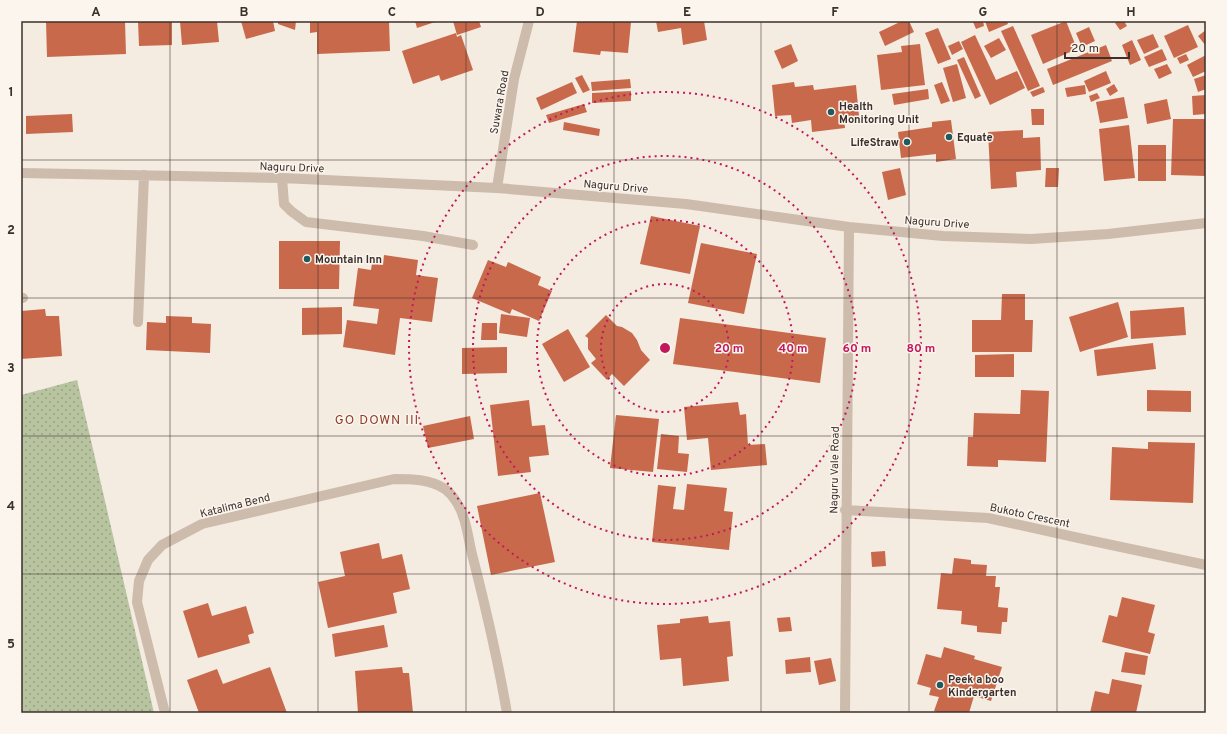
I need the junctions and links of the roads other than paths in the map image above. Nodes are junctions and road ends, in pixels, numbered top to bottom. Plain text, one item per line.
1 (526, 23) edge
2 (21, 173) edge
3 (144, 175) junction
4 (282, 178) junction
5 (497, 188) junction
6 (1206, 223) edge
7 (849, 227) junction
8 (473, 245) dead end
9 (138, 322) dead end
10 (845, 510) junction
11 (1206, 565) edge
12 (165, 713) edge
13 (507, 713) edge
14 (844, 713) edge

1 - 5 street, Suwara Road
2 - 3 street, Naguru Drive
3 - 4 street, Naguru Drive
3 - 9 street
4 - 5 street, Naguru Drive
4 - 8 street
5 - 7 street, Naguru Drive
6 - 7 street, Naguru Drive
7 - 10 street, Naguru Vale Road
10 - 11 street, Bukoto Crescent
10 - 14 street, Naguru Vale Road
12 - 13 street, Katalima Bend

